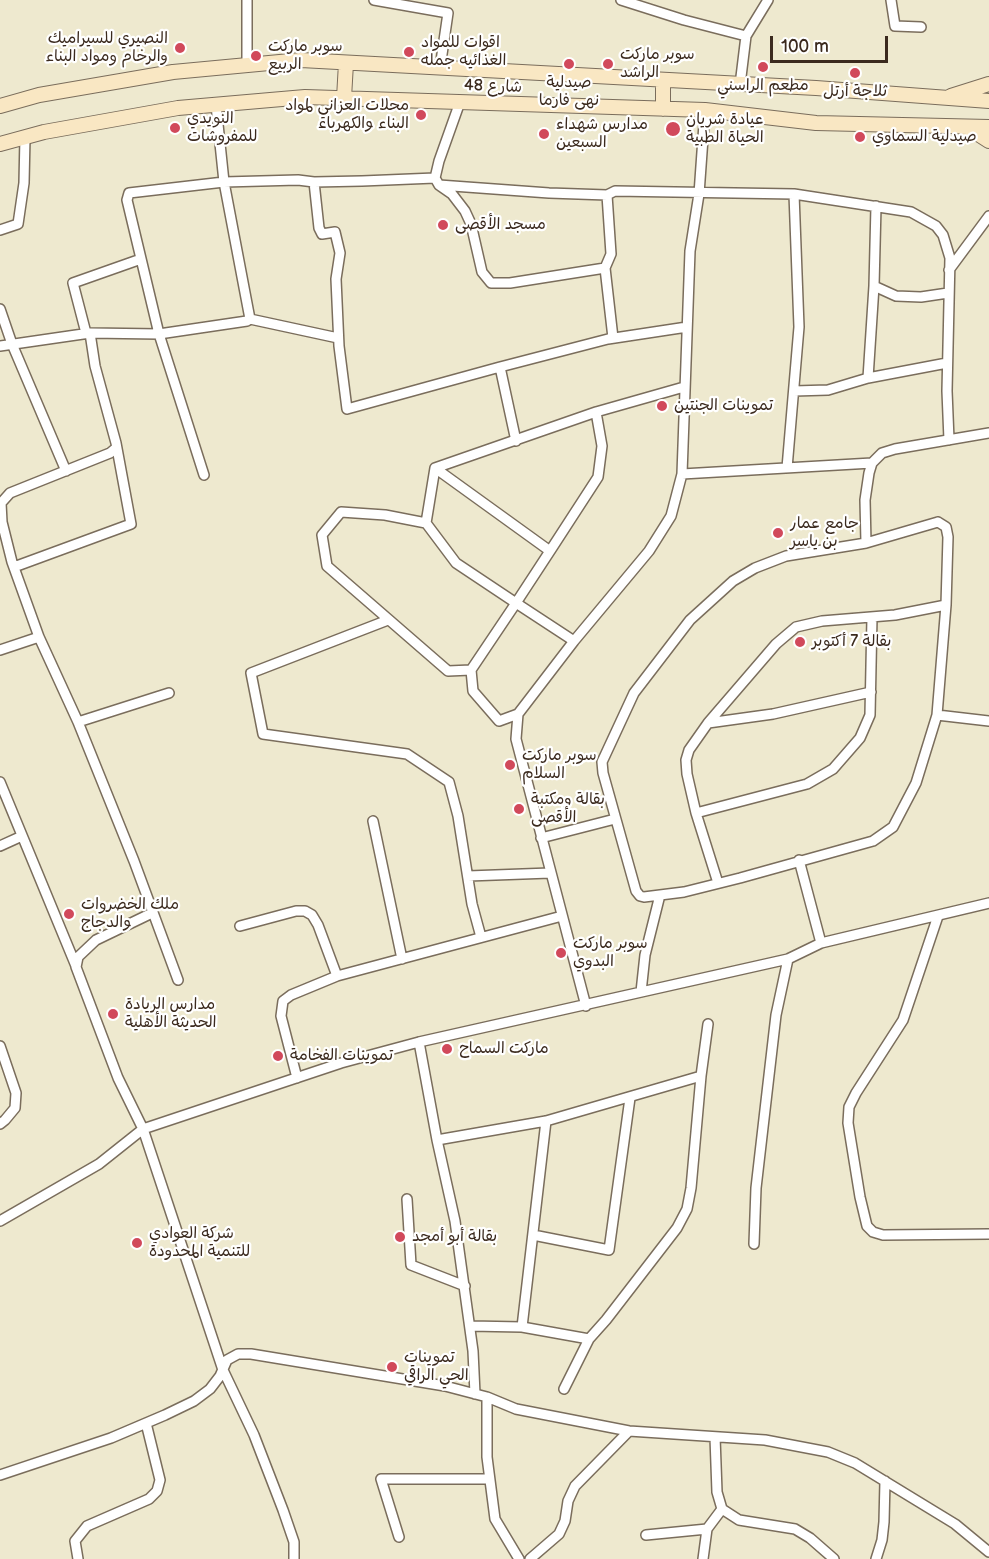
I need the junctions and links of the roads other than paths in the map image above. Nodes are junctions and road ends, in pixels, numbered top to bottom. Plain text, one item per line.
1 (247, 0) edge
2 (374, 0) edge
3 (621, 0) edge
4 (768, 0) edge
5 (891, 0) edge
6 (921, 27) dead end
7 (746, 36) junction
8 (346, 63) junction
9 (247, 65) junction
10 (440, 68) junction
11 (663, 81) junction
12 (989, 84) edge
13 (740, 85) junction
14 (344, 98) junction
15 (944, 98) junction
16 (989, 101) edge
17 (460, 102) junction
18 (216, 105) junction
19 (0, 106) edge
20 (663, 109) junction
21 (705, 110) junction
22 (950, 125) junction
23 (989, 127) edge
24 (25, 138) junction
25 (989, 141) edge
26 (0, 144) edge
27 (224, 182) junction
28 (314, 182) junction
29 (437, 182) junction
30 (699, 194) junction
31 (794, 194) junction
32 (608, 195) junction
33 (876, 206) junction
34 (989, 216) edge
35 (0, 230) edge
36 (141, 259) junction
37 (605, 268) junction
38 (949, 270) junction
39 (874, 286) junction
40 (948, 293) junction
41 (0, 309) edge
42 (250, 319) junction
43 (687, 327) junction
44 (88, 333) junction
45 (159, 334) junction
46 (338, 338) junction
47 (613, 338) junction
48 (12, 344) junction
49 (0, 346) edge
50 (947, 363) junction
51 (500, 367) junction
52 (868, 378) junction
53 (684, 387) junction
54 (794, 391) junction
55 (596, 412) junction
56 (989, 434) edge
57 (949, 440) junction
58 (516, 441) junction
59 (116, 448) junction
60 (872, 463) junction
61 (435, 468) junction
62 (787, 468) junction
63 (66, 471) junction
64 (682, 474) junction
65 (204, 475) dead end
66 (426, 523) junction
67 (866, 543) junction
68 (550, 551) junction
69 (14, 567) junction
70 (516, 603) junction
71 (946, 605) junction
72 (872, 617) junction
73 (388, 620) junction
74 (39, 637) junction
75 (574, 641) junction
76 (0, 650) edge
77 (471, 670) junction
78 (872, 692) junction
79 (169, 693) dead end
80 (518, 714) junction
81 (937, 715) junction
82 (989, 721) edge
83 (78, 722) junction
84 (708, 723) junction
85 (0, 782) edge
86 (696, 813) junction
87 (615, 819) junction
88 (374, 821) dead end
89 (22, 836) junction
90 (540, 838) junction
91 (0, 846) edge
92 (799, 860) junction
93 (550, 873) junction
94 (468, 876) junction
95 (718, 883) junction
96 (660, 895) junction
97 (989, 903) edge
98 (152, 913) junction
99 (562, 916) junction
100 (938, 916) junction
101 (240, 926) dead end
102 (481, 937) junction
103 (821, 943) junction
104 (402, 958) junction
105 (788, 959) junction
106 (76, 967) junction
107 (337, 976) junction
108 (178, 980) dead end
109 (641, 993) junction
110 (586, 1005) junction
111 (708, 1024) dead end
112 (419, 1042) junction
113 (0, 1046) edge
114 (701, 1076) junction
115 (297, 1078) junction
116 (630, 1098) junction
117 (546, 1121) junction
118 (0, 1124) edge
119 (143, 1129) junction
120 (437, 1140) junction
121 (407, 1199) dead end
122 (0, 1221) edge
123 (989, 1234) edge
124 (533, 1235) junction
125 (754, 1244) dead end
126 (465, 1286) junction
127 (470, 1326) junction
128 (522, 1327) junction
129 (589, 1340) junction
130 (223, 1370) junction
131 (564, 1389) dead end
132 (475, 1394) junction
133 (487, 1397) junction
134 (146, 1423) junction
135 (628, 1431) junction
136 (715, 1437) junction
137 (0, 1475) edge
138 (489, 1479) junction
139 (885, 1481) junction
140 (722, 1509) junction
141 (707, 1529) junction
142 (646, 1535) dead end
143 (399, 1537) dead end
144 (989, 1552) edge
145 (78, 1559) edge
146 (294, 1559) edge
147 (519, 1559) edge
148 (530, 1559) edge
149 (703, 1559) edge
150 (834, 1559) edge
151 (876, 1559) edge

1 - 9 street
2 - 10 street
3 - 7 street
4 - 7 street
5 - 6 street
7 - 13 street
8 - 9 main road, شارع 48
8 - 10 main road, شارع 48
8 - 14 main road
9 - 19 main road, شارع 48
10 - 11 main road, شارع 48
11 - 13 main road, شارع 48
11 - 20 main road
12 - 15 main road
13 - 15 main road, شارع 48
14 - 17 main road, شارع 48
14 - 18 main road, شارع 48
15 - 16 main road, شارع 48
17 - 20 main road, شارع 48
17 - 29 street
18 - 24 main road, شارع 48
18 - 27 street
20 - 21 main road, شارع 48
21 - 22 main road, شارع 48
21 - 30 street
22 - 23 main road, شارع 48
22 - 25 main road
24 - 26 main road, شارع 48
24 - 35 street
27 - 28 street
27 - 36 street
27 - 42 street
28 - 29 street
28 - 46 street
29 - 32 street
29 - 37 street
30 - 31 street
30 - 32 street
30 - 43 street
31 - 33 street
31 - 54 street
32 - 37 street
33 - 38 street
33 - 39 street
34 - 38 street
36 - 44 street
36 - 45 street
37 - 47 street
38 - 40 street
39 - 40 street
39 - 52 street
40 - 50 street
41 - 48 street
42 - 45 street
42 - 46 street
43 - 47 street
43 - 53 street
44 - 45 street
44 - 48 street
44 - 59 street
45 - 65 street
46 - 51 street
47 - 51 street
48 - 49 street
48 - 63 street
50 - 52 street
50 - 57 street
51 - 58 street
52 - 54 street
53 - 55 street
53 - 64 street
54 - 62 street
55 - 58 street
55 - 68 street
56 - 57 street
57 - 60 street
58 - 61 street
59 - 63 street
59 - 69 street
60 - 62 street
60 - 67 street
61 - 66 street
61 - 68 street
62 - 64 street
63 - 69 street
64 - 75 street
66 - 70 street
66 - 73 street
67 - 71 street
67 - 87 street
68 - 70 street
69 - 74 street
70 - 75 street
70 - 77 street
71 - 72 street
71 - 81 street
72 - 78 street
72 - 84 street
73 - 77 street
73 - 94 street
74 - 76 street
74 - 83 street
75 - 80 street
77 - 80 street
78 - 84 street
78 - 86 street
79 - 83 street
80 - 90 street
81 - 82 street
81 - 92 street
83 - 98 street
84 - 86 street
85 - 89 street
86 - 95 street
87 - 90 street
87 - 96 street
88 - 104 street
89 - 91 street
89 - 106 street
90 - 93 street
92 - 95 street
92 - 103 street
93 - 94 street
93 - 99 street
94 - 102 street
95 - 96 street
96 - 109 street
97 - 100 street
98 - 106 street
98 - 108 street
99 - 102 street
99 - 110 street
100 - 103 street
100 - 123 street
101 - 107 street
102 - 104 street
103 - 105 street
104 - 107 street
105 - 109 street
105 - 125 street
106 - 119 street
107 - 115 street
109 - 110 street
110 - 112 street
111 - 114 street
112 - 115 street
112 - 120 street
113 - 118 street
114 - 116 street
114 - 129 street
115 - 119 street
116 - 117 street
116 - 124 street
117 - 120 street
117 - 124 street
119 - 122 street
119 - 130 street
120 - 126 street
121 - 126 street
124 - 128 street
126 - 127 street
127 - 128 street
127 - 132 street
128 - 129 street
129 - 131 street
130 - 132 street
130 - 134 street
130 - 146 street
132 - 133 street
133 - 135 street
133 - 138 street
134 - 137 street
134 - 145 street
135 - 136 street
135 - 148 street
136 - 139 street
136 - 140 street
138 - 143 street
138 - 147 street
139 - 144 street
139 - 151 street
140 - 141 street
140 - 150 street
141 - 142 street
141 - 149 street

